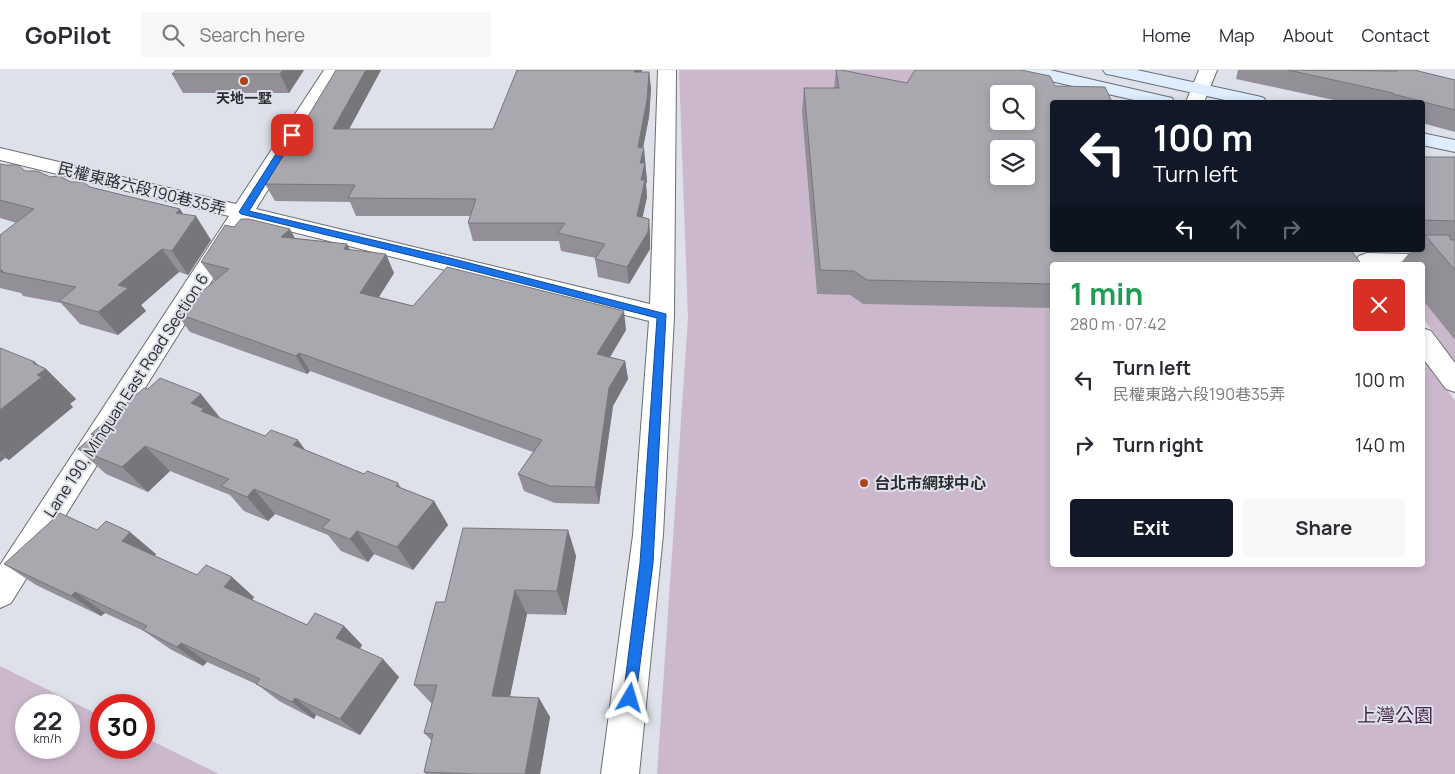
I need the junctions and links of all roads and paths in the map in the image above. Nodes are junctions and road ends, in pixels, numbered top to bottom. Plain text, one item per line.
1 (333, 70) edge
2 (666, 70) edge
3 (1026, 70) edge
4 (1112, 70) edge
5 (1208, 70) edge
6 (1197, 96) edge
7 (1156, 100) edge
8 (1236, 100) edge
9 (1425, 140) edge
10 (1455, 146) edge
11 (0, 154) edge
12 (1425, 159) edge
13 (1455, 164) edge
14 (244, 212) junction
15 (1365, 259) edge
16 (1455, 263) edge
17 (662, 316) junction
18 (1425, 341) edge
19 (1455, 382) edge
20 (0, 593) edge
21 (620, 774) edge

1 - 14 street, Lane 190, Minquan East Road Section 6
2 - 17 street
3 - 7 main road
4 - 6 main road
5 - 6 street
6 - 8 main road
9 - 10 main road
11 - 14 street, 民權東路六段190巷35弄
12 - 13 main road
14 - 17 street, 民權東路六段190巷35弄
14 - 20 street, Lane 190, Minquan East Road Section 6
15 - 16 street
17 - 21 street
18 - 19 street

